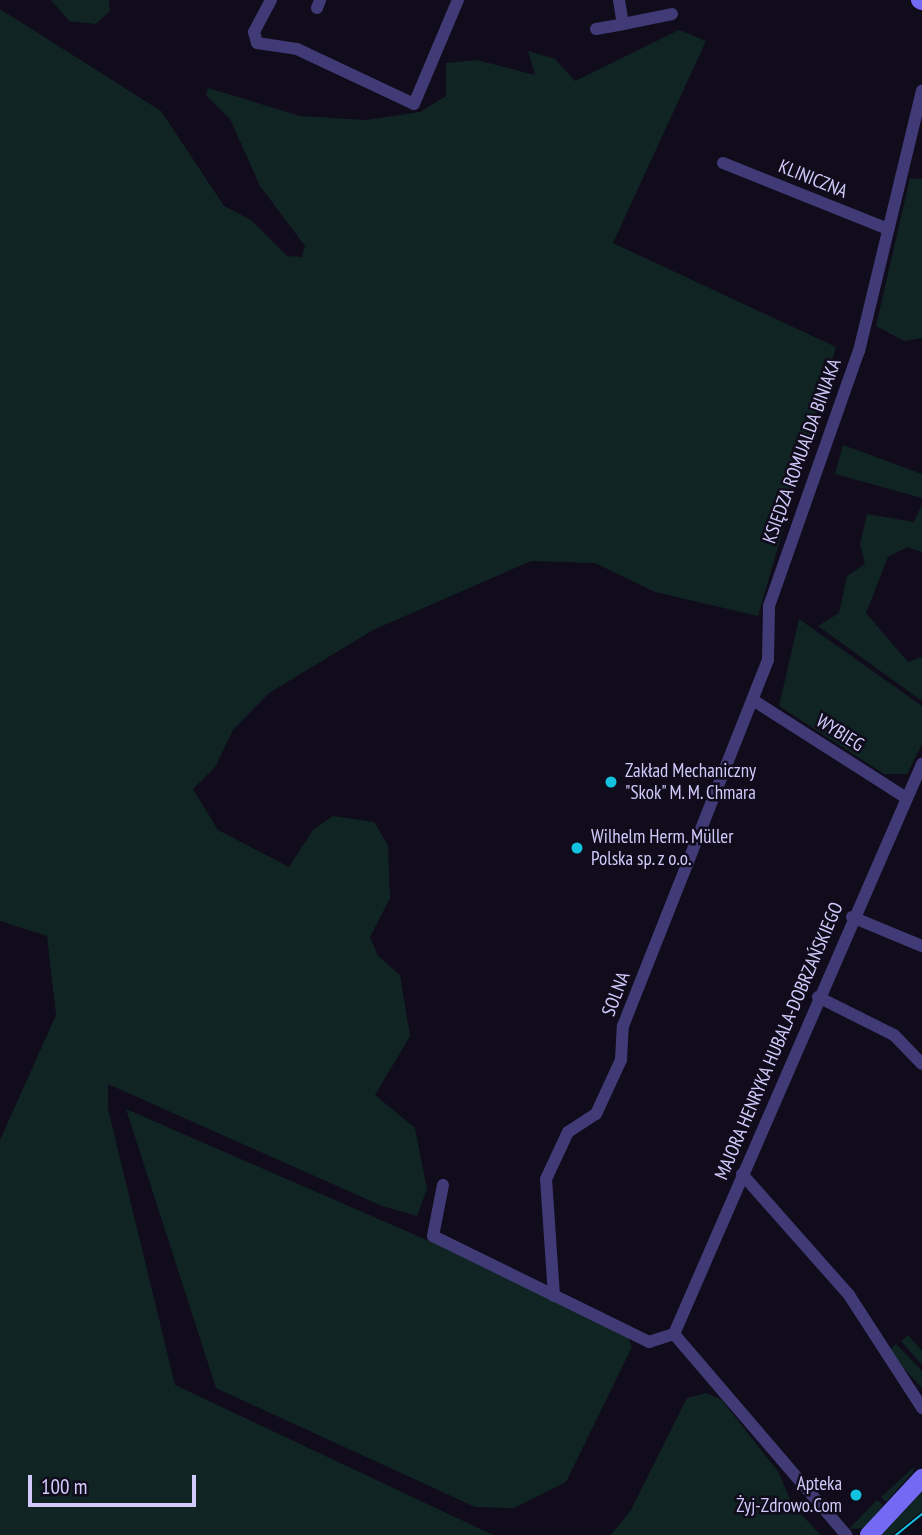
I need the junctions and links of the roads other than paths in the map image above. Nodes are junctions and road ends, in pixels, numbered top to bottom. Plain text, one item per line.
1 (271, 0) edge
2 (458, 0) edge
3 (619, 0) edge
4 (672, 14) dead end
5 (623, 24) junction
6 (596, 29) dead end
7 (922, 90) edge
8 (723, 163) dead end
9 (888, 229) junction
10 (753, 700) junction
11 (922, 764) edge
12 (906, 797) junction
13 (852, 917) junction
14 (922, 946) edge
15 (818, 997) junction
16 (922, 1063) edge
17 (742, 1174) junction
18 (443, 1185) dead end
19 (554, 1296) junction
20 (674, 1334) junction
21 (917, 1395) edge
22 (922, 1408) edge
23 (922, 1478) edge
24 (846, 1535) edge
25 (869, 1535) edge

1 - 2 street
3 - 5 street
4 - 5 street
5 - 6 street
7 - 9 street, KSIĘDZA ROMUALDA BINIAKA
8 - 9 street, KLINICZNA
9 - 10 street, KSIĘDZA ROMUALDA BINIAKA
10 - 12 street, WYBIEG
10 - 19 street, SOLNA
11 - 12 street, MAJORA HENRYKA HUBALA-DOBRZAŃSKIEGO
12 - 13 street, MAJORA HENRYKA HUBALA-DOBRZAŃSKIEGO
13 - 14 street
13 - 15 street, MAJORA HENRYKA HUBALA-DOBRZAŃSKIEGO
15 - 16 street
15 - 17 street, MAJORA HENRYKA HUBALA-DOBRZAŃSKIEGO
17 - 20 street, MAJORA HENRYKA HUBALA-DOBRZAŃSKIEGO
17 - 21 street
18 - 19 street
19 - 20 street
20 - 24 street
21 - 22 street
23 - 25 street

